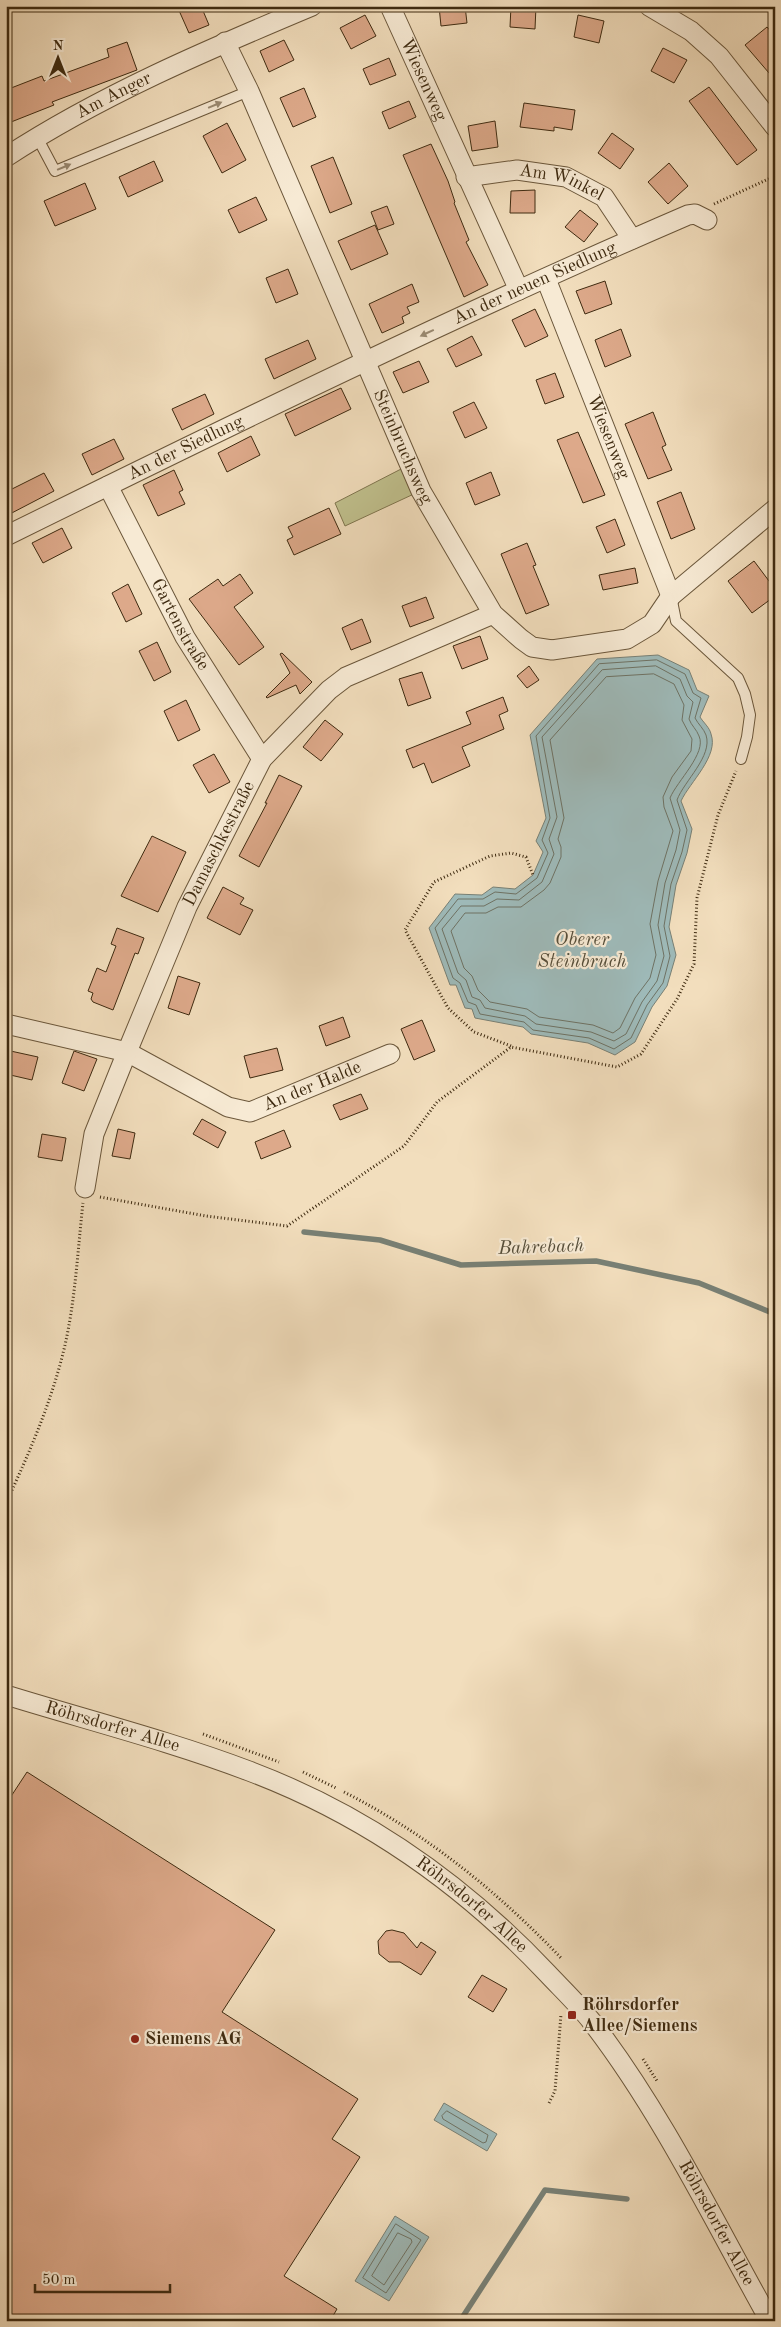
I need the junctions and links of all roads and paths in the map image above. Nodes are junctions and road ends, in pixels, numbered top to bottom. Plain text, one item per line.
1 (312, 6) edge
2 (390, 6) edge
3 (650, 6) edge
4 (225, 42) junction
5 (249, 91) junction
6 (775, 127) edge
7 (37, 137) junction
8 (6, 157) edge
9 (775, 176) edge
10 (466, 177) junction
11 (701, 217) joint
12 (632, 239) junction
13 (546, 279) junction
14 (519, 290) junction
15 (365, 362) junction
16 (108, 486) junction
17 (775, 509) edge
18 (6, 536) edge
19 (671, 596) junction
20 (493, 614) junction
21 (262, 758) junction
22 (741, 758) joint
23 (533, 875) dead end
24 (6, 1024) edge
25 (511, 1046) junction
26 (127, 1052) junction
27 (390, 1054) dead end
28 (85, 1192) junction
29 (6, 1503) edge
30 (6, 1695) edge
31 (202, 1733) dead end
32 (281, 1762) dead end
33 (298, 1770) dead end
34 (567, 1965) dead end
35 (555, 2008) dead end
36 (561, 2014) junction
37 (566, 2020) dead end
38 (638, 2052) dead end
39 (661, 2087) dead end
40 (549, 2103) dead end
41 (770, 2321) edge

1 - 4 street
2 - 10 street, Wiesenweg
3 - 6 street
4 - 5 street, Steinbruchsweg
4 - 7 street, Am Anger
7 -> 5 lane
5 - 15 street, Steinbruchsweg
7 - 8 street, Am Anger
9 - 11 path
10 - 12 street, Am Winkel
10 - 14 street, Wiesenweg
11 - 12 street, An der neuen Siedlung
12 - 13 street, An der neuen Siedlung
13 - 14 street, An der neuen Siedlung
13 - 19 street, Wiesenweg
14 -> 15 street, An der neuen Siedlung
15 - 16 street, An der Siedlung
15 - 20 street, Steinbruchsweg
16 - 18 street, An der Siedlung
16 - 21 street, Gartenstraße
17 - 19 street, Steinbruchsweg
19 - 20 street, Steinbruchsweg
19 - 22 lane
20 - 21 street, Damaschkestraße
21 - 26 street, Damaschkestraße
22 - 25 path
23 - 25 path
24 - 26 street, An der Halde
25 - 28 path
26 - 27 street, An der Halde
26 - 28 street, Damaschkestraße
28 - 29 path
30 - 41 street, Röhrsdorfer Allee
31 - 32 path
33 - 34 path
35 - 36 path
36 - 37 path
36 - 40 path
38 - 39 path

